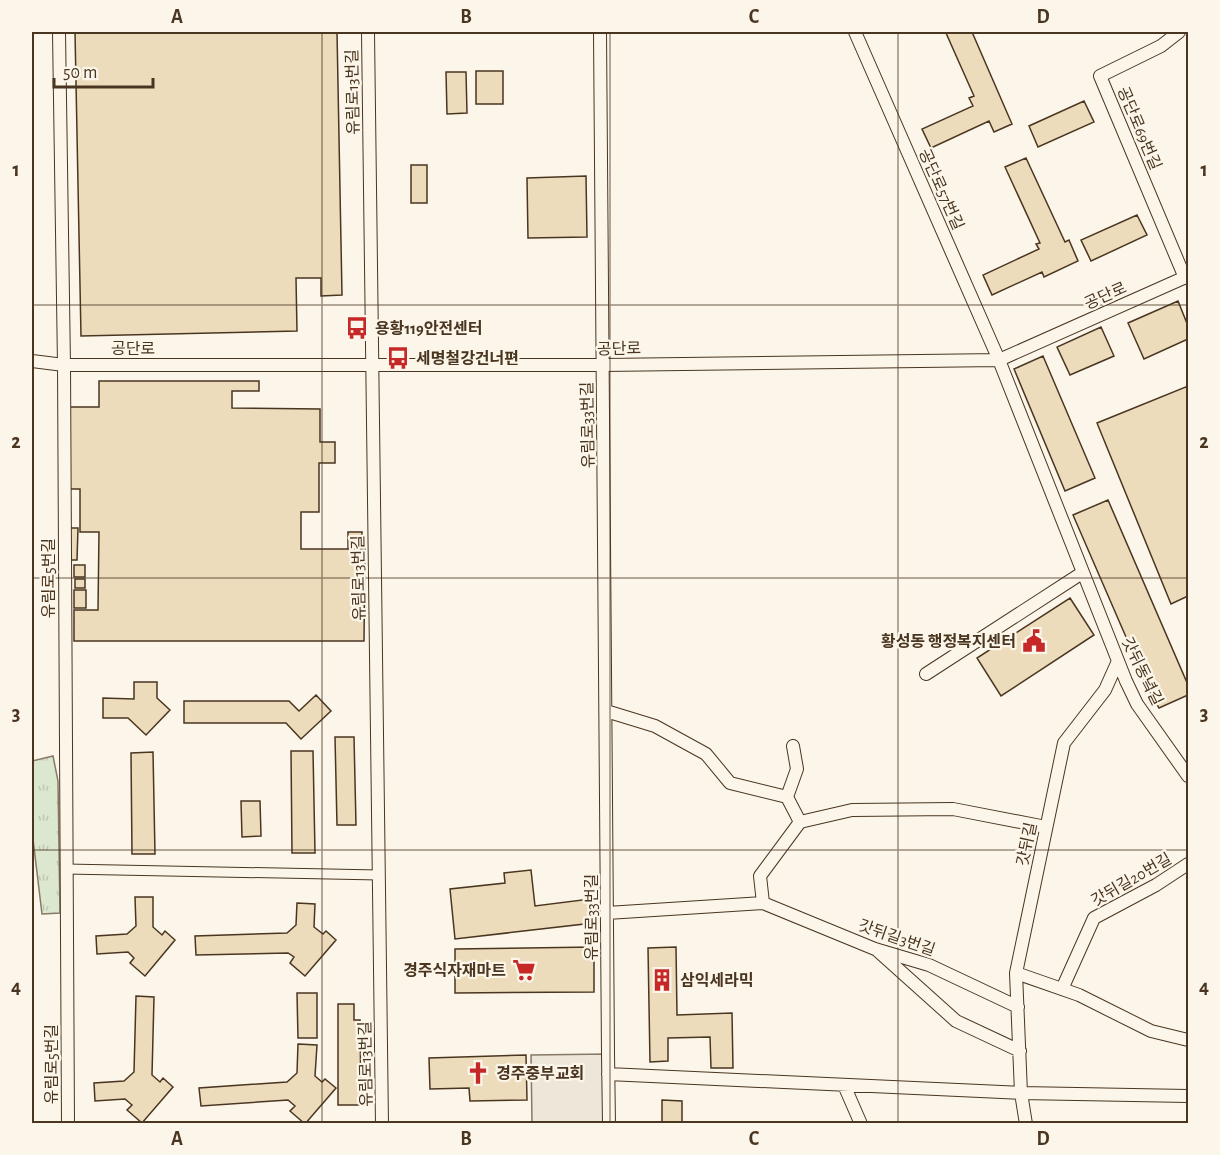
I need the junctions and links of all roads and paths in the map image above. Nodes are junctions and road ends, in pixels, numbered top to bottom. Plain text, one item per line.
1 (59, 32) edge
2 (368, 32) edge
3 (600, 32) edge
4 (855, 32) edge
5 (1179, 32) edge
6 (1186, 277) edge
7 (999, 360) junction
8 (32, 361) edge
9 (372, 364) junction
10 (64, 365) junction
11 (603, 365) junction
12 (1082, 573) junction
13 (1118, 661) junction
14 (926, 674) dead end
15 (606, 711) junction
16 (793, 746) dead end
17 (1188, 776) edge
18 (787, 797) junction
19 (800, 822) junction
20 (1046, 827) junction
21 (1188, 864) edge
22 (66, 869) junction
23 (379, 875) junction
24 (763, 903) junction
25 (607, 913) junction
26 (875, 949) junction
27 (1016, 973) junction
28 (1062, 989) junction
29 (1018, 1007) junction
30 (1188, 1040) edge
31 (1020, 1051) junction
32 (609, 1074) junction
33 (844, 1085) junction
34 (1021, 1093) junction
35 (1188, 1096) edge
36 (68, 1124) edge
37 (382, 1124) edge
38 (609, 1124) edge
39 (861, 1124) edge
40 (1026, 1124) edge

1 - 10 street, 유림로5번길
2 - 9 street, 유림로13번길
3 - 11 street, 유림로33번길
4 - 7 street, 공단로57번길
5 - 6 street, 공단로69번길
6 - 7 street, 공단로
7 - 11 street, 공단로
7 - 12 street, 갓뒤동녘길
8 - 10 street, 공단로
9 - 10 street, 공단로
9 - 11 street, 공단로
9 - 23 street, 유림로13번길
10 - 22 street, 유림로5번길
11 - 15 street, 유림로33번길
12 - 13 street, 갓뒤동녘길
12 - 14 street
13 - 17 street, 갓뒤동녘길
13 - 20 street, 갓뒤길
15 - 18 street
15 - 25 street, 유림로33번길
16 - 18 street
18 - 19 street
19 - 20 street
19 - 24 street
20 - 27 street, 갓뒤길
21 - 28 street, 갓뒤길20번길
22 - 23 street
22 - 36 street, 유림로5번길
23 - 37 street, 유림로13번길
24 - 25 street, 갓뒤길3번길
24 - 26 street, 갓뒤길3번길
25 - 32 street, 유림로33번길
26 - 29 street, 갓뒤길3번길
26 - 31 street
27 - 28 street
27 - 29 street, 갓뒤길
28 - 30 street
29 - 31 street, 갓뒤길
31 - 34 street, 갓뒤길
32 - 33 street
32 - 38 street, 유림로33번길
33 - 34 street
33 - 39 street
34 - 35 street
34 - 40 street, 갓뒤길

